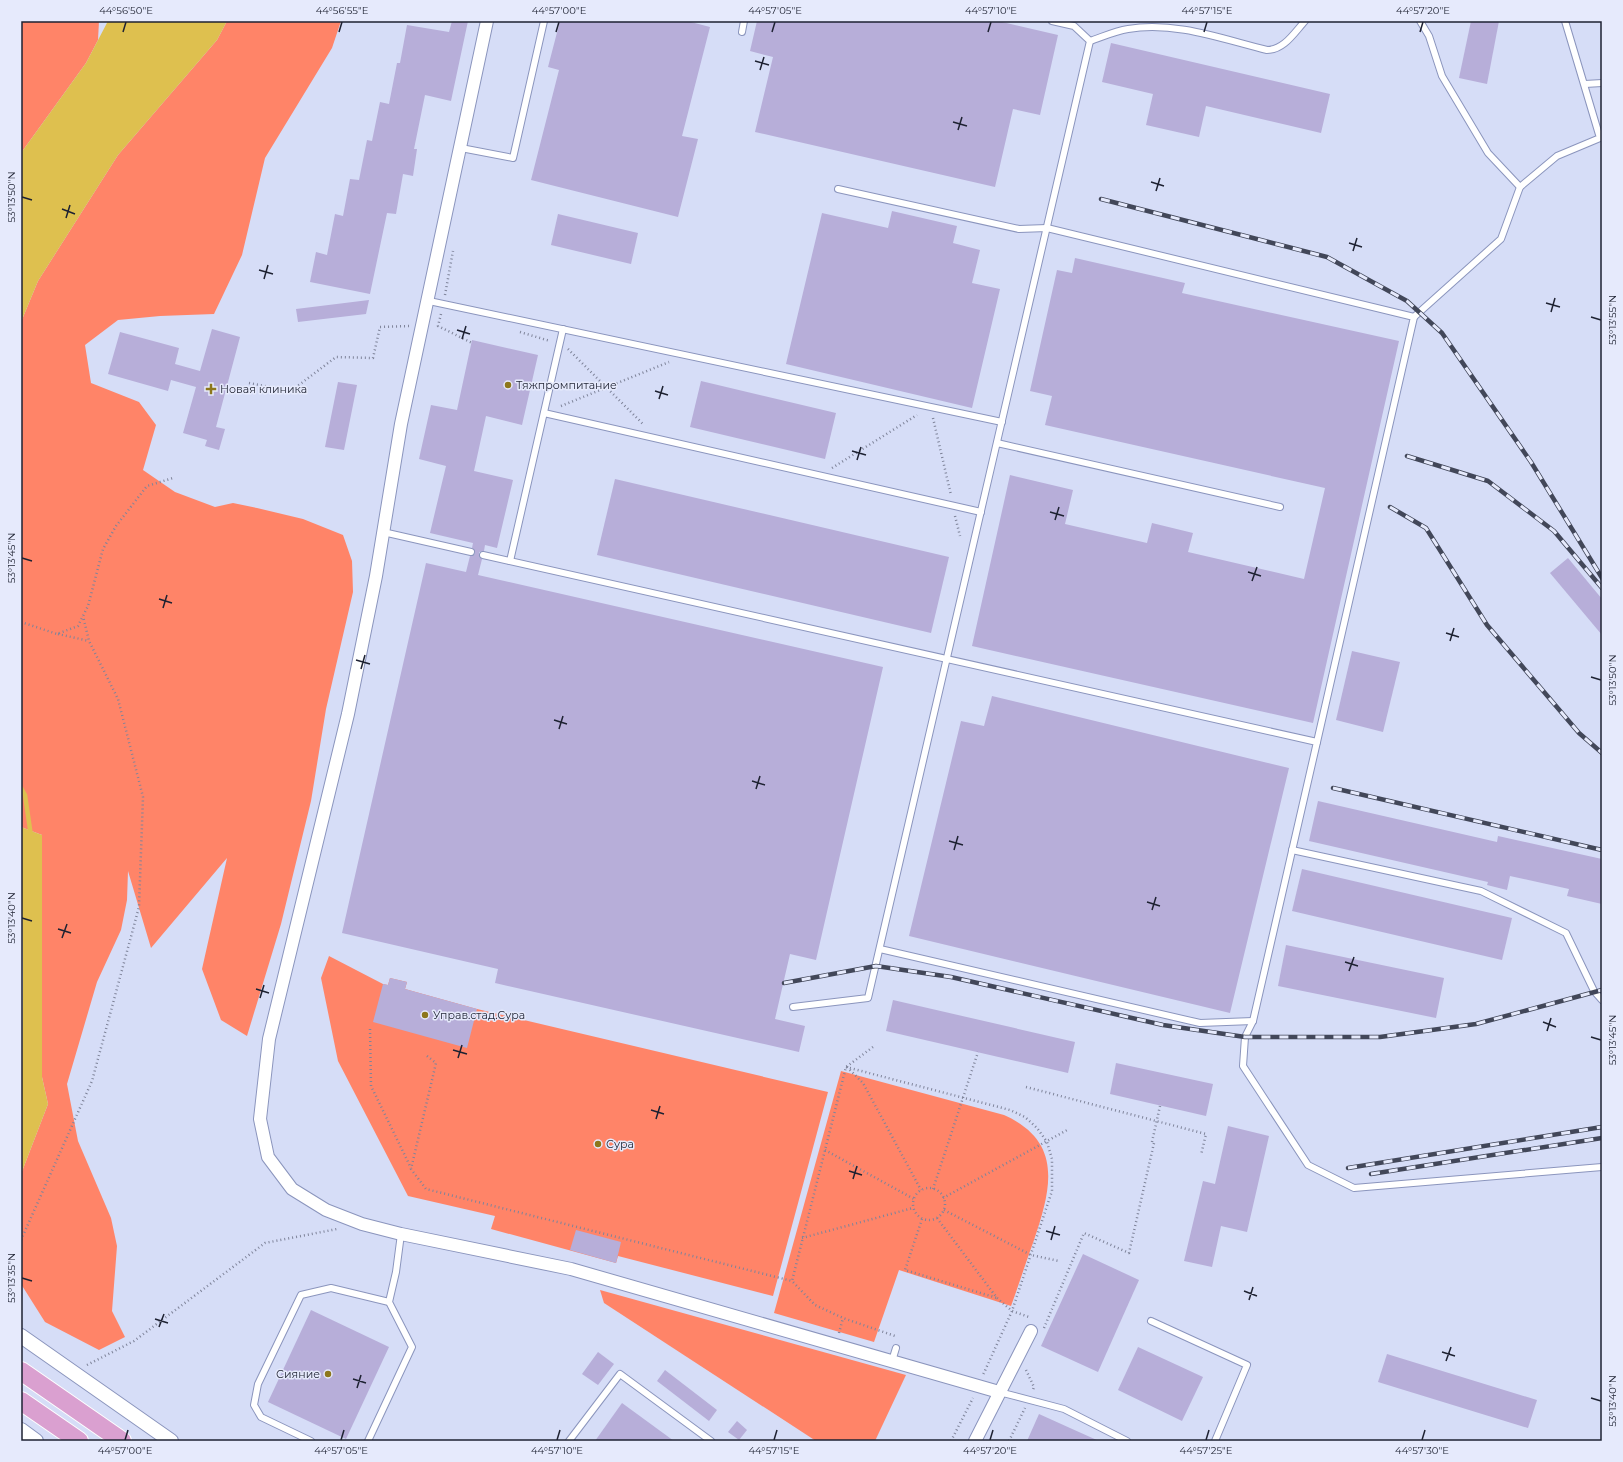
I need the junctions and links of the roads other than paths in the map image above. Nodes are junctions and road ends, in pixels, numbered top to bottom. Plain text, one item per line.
1 (487, 21) edge
2 (544, 21) edge
3 (744, 21) edge
4 (1052, 21) edge
5 (1305, 21) edge
6 (1420, 21) edge
7 (1565, 21) edge
8 (742, 32) dead end
9 (1090, 41) junction
10 (1602, 83) edge
11 (1585, 84) junction
12 (1601, 140) edge
13 (461, 148) junction
14 (1520, 187) junction
15 (838, 189) dead end
16 (1047, 228) junction
17 (428, 301) junction
18 (1414, 316) junction
19 (563, 329) junction
20 (544, 413) junction
21 (1002, 422) junction
22 (997, 443) junction
23 (1280, 507) dead end
24 (981, 512) junction
25 (383, 532) junction
26 (471, 552) dead end
27 (483, 555) dead end
28 (510, 561) junction
29 (947, 659) junction
30 (1317, 742) junction
31 (1292, 850) junction
32 (880, 949) junction
33 (1602, 1000) edge
34 (793, 1006) dead end
35 (1253, 1021) junction
36 (1602, 1167) edge
37 (401, 1234) junction
38 (389, 1302) junction
39 (1151, 1321) dead end
40 (1036, 1328) road end
41 (21, 1336) edge
42 (896, 1348) dead end
43 (892, 1361) junction
44 (21, 1371) edge
45 (999, 1392) junction
46 (21, 1401) edge
47 (21, 1430) edge
48 (36, 1441) edge
49 (79, 1441) edge
50 (122, 1441) edge
51 (171, 1441) edge
52 (311, 1441) edge
53 (368, 1441) edge
54 (569, 1441) edge
55 (711, 1441) edge
56 (975, 1441) edge
57 (1128, 1441) edge
58 (1215, 1441) edge

1 - 13 street
2 - 13 lane
3 - 8 lane
4 - 9 lane
5 - 9 lane
6 - 14 lane
7 - 11 lane
9 - 16 lane
10 - 11 lane
11 - 12 lane
12 - 14 lane
13 - 17 street
14 - 18 lane
15 - 16 lane
16 - 18 lane
16 - 21 lane
17 - 19 lane
17 - 25 street
18 - 30 lane
19 - 20 lane
19 - 21 lane
20 - 24 lane
20 - 28 lane
21 - 22 lane
22 - 23 lane
22 - 24 lane
24 - 29 lane
25 - 26 lane
25 - 37 street
27 - 28 lane
28 - 29 lane
29 - 30 lane
29 - 32 lane
30 - 31 lane
31 - 33 lane
31 - 35 lane
32 - 34 lane
32 - 35 lane
35 - 36 lane
37 - 38 lane
37 - 43 street
38 - 52 lane
38 - 53 lane
39 - 58 lane
40 - 45 street
41 - 51 street
42 - 43 lane
43 - 45 street
44 - 50 main road
45 - 56 street
45 - 57 lane
46 - 49 main road
47 - 48 street
54 - 55 lane

